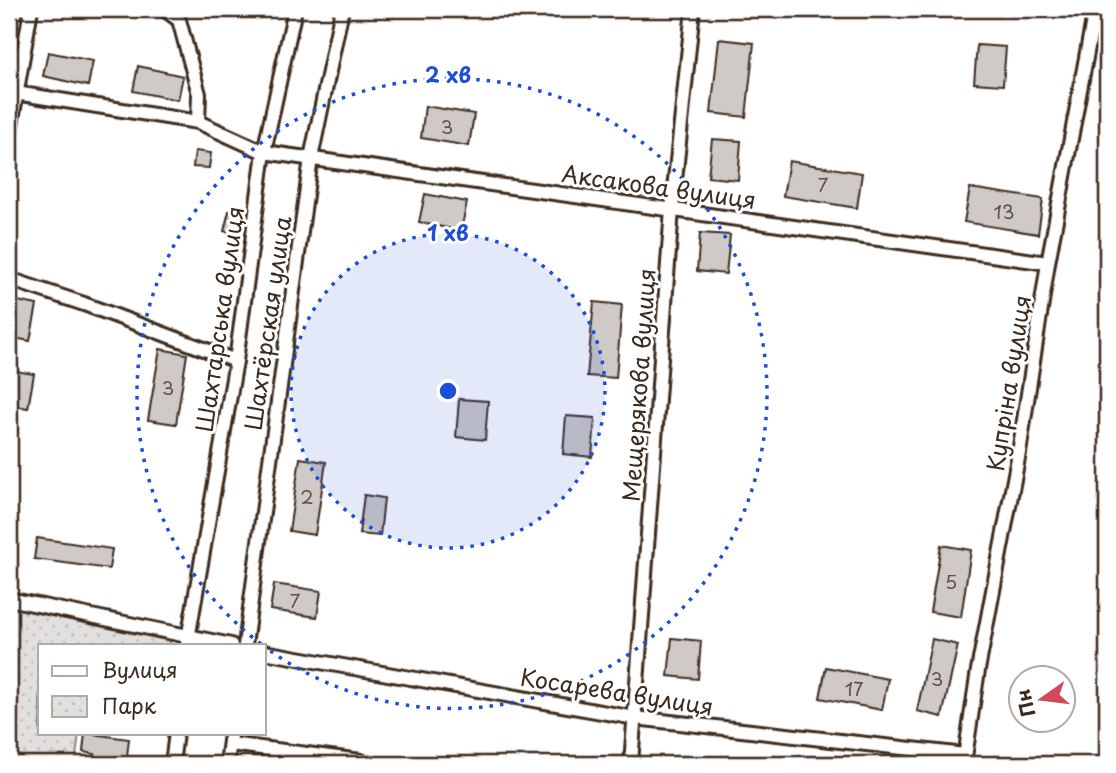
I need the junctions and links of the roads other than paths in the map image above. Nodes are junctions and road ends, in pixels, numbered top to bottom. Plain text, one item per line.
1 (31, 9) edge
2 (164, 9) edge
3 (295, 9) edge
4 (342, 9) edge
5 (693, 9) edge
6 (1095, 9) edge
7 (12, 93) edge
8 (198, 122) junction
9 (9, 137) edge
10 (264, 152) junction
11 (311, 158) junction
12 (672, 209) junction
13 (1048, 263) junction
14 (9, 279) edge
15 (236, 361) junction
16 (9, 599) edge
17 (188, 641) edge
18 (220, 644) edge
19 (245, 644) edge
20 (266, 652) edge
21 (635, 718) junction
22 (176, 734) edge
23 (231, 738) edge
24 (965, 760) edge
25 (361, 761) dead end
26 (172, 764) edge
27 (227, 764) edge
28 (631, 764) edge

1 - 7 street
2 - 8 street
3 - 10 street, Шахтарська вулиця
4 - 11 street, Шахтёрская улица
5 - 12 street, Мещерякова вулиця
6 - 13 street, Купріна вулиця
7 - 8 street, Аксакова вулиця
7 - 9 street
8 - 10 street, Аксакова вулиця
10 - 11 street, Аксакова вулиця
10 - 15 street, Шахтарська вулиця
11 - 12 street, Аксакова вулиця
11 - 19 street, Шахтёрская улица
12 - 13 street, Аксакова вулиця
12 - 21 street, Мещерякова вулиця
13 - 24 street, Купріна вулиця
14 - 15 street
15 - 17 street, Шахтарська вулиця
16 - 17 street
17 - 18 street
20 - 21 street, Косарева вулиця
21 - 24 street, Косарева вулиця
21 - 28 street, Мещерякова вулиця
22 - 26 street
23 - 25 street
23 - 27 street

